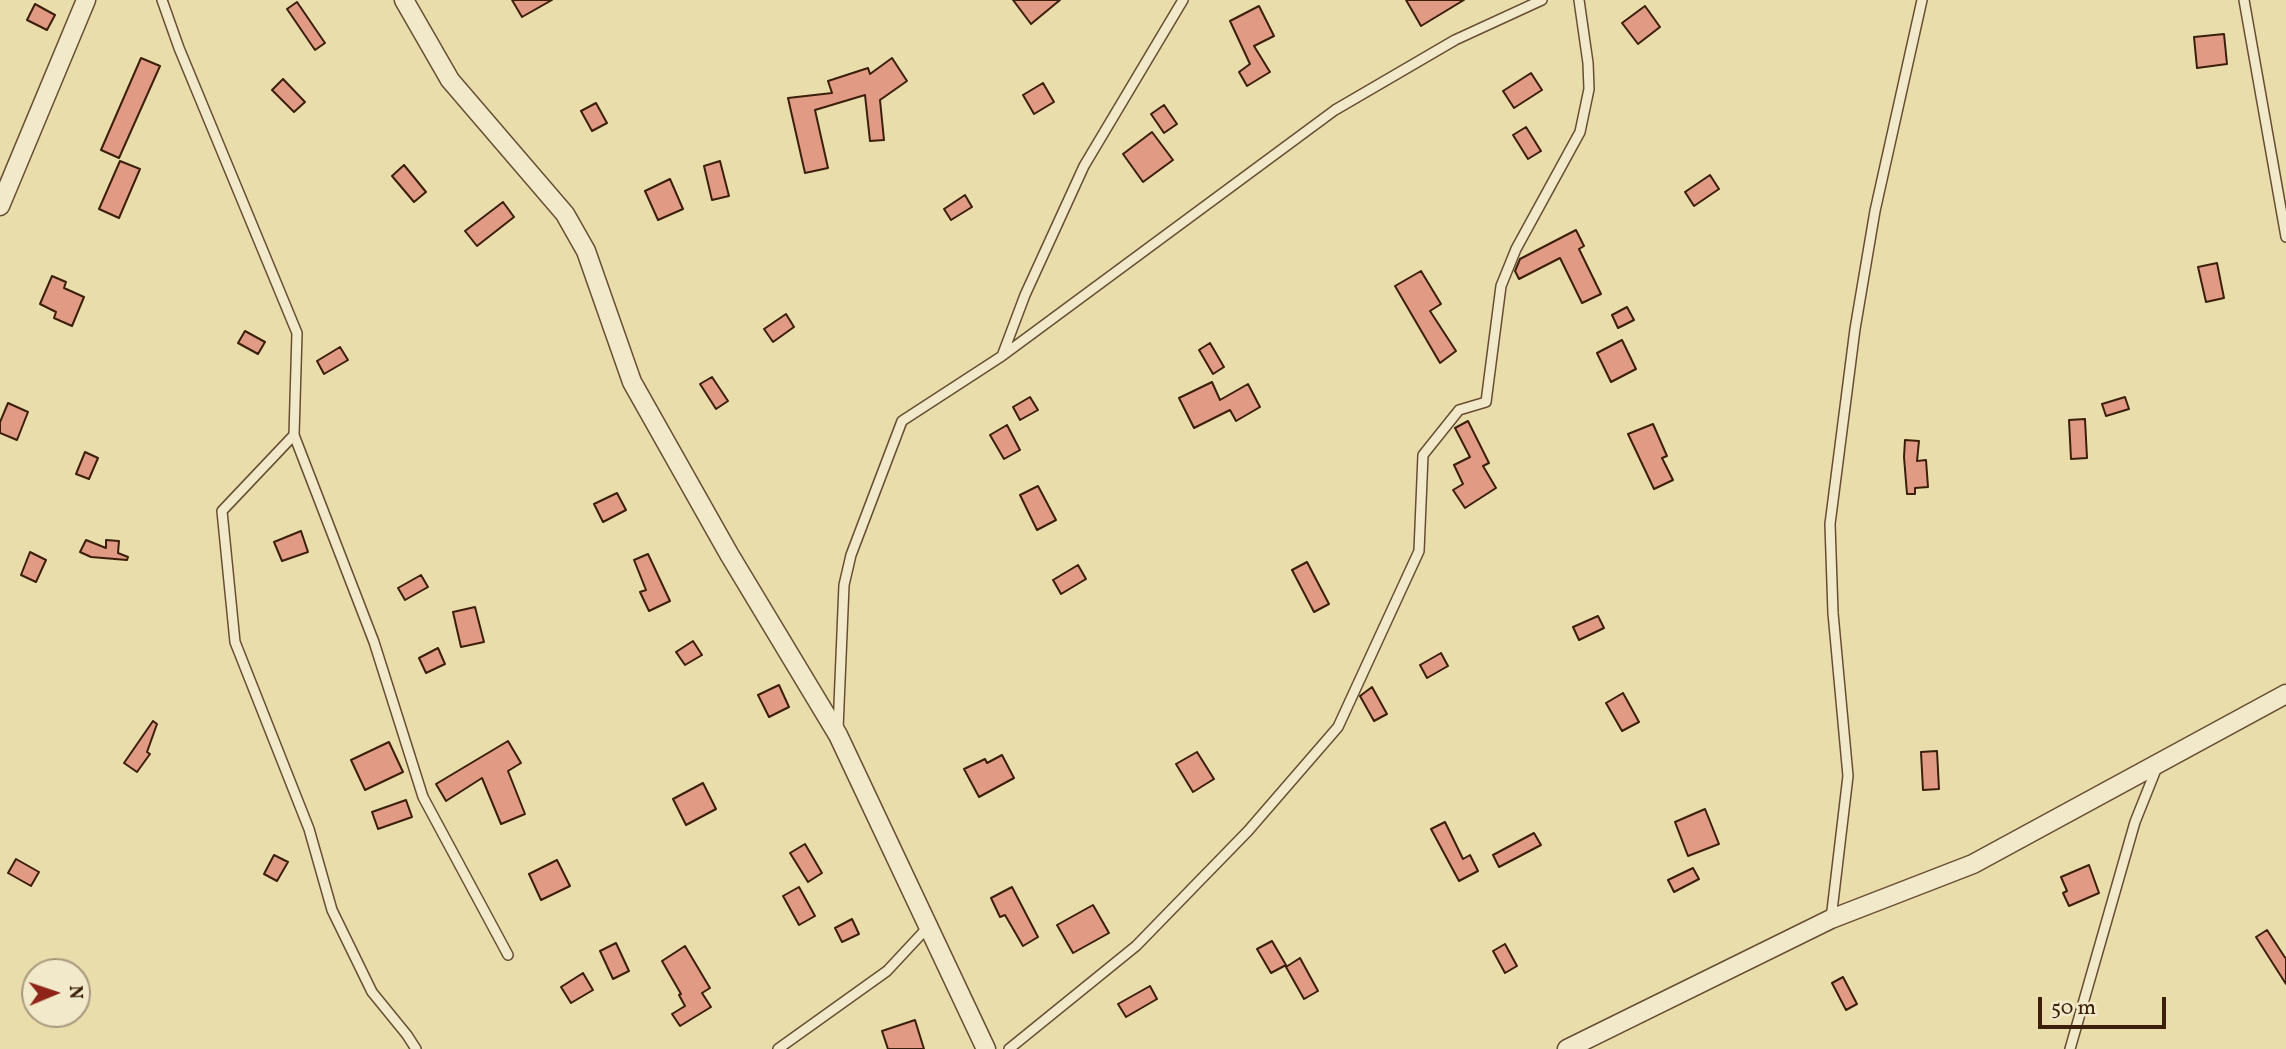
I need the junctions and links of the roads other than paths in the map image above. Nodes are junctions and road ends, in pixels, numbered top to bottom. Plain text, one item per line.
1 (86, 0) edge
2 (162, 0) edge
3 (404, 0) edge
4 (1183, 0) edge
5 (1542, 0) edge
6 (1579, 0) edge
7 (1922, 0) edge
8 (2244, 0) edge
9 (0, 206) edge
10 (2286, 237) edge
11 (1002, 356) junction
12 (294, 435) junction
13 (2286, 694) edge
14 (838, 735) junction
15 (2160, 763) junction
16 (1831, 919) junction
17 (928, 927) junction
18 (508, 955) dead end
19 (416, 1049) edge
20 (778, 1049) edge
21 (986, 1049) edge
22 (1009, 1049) edge
23 (1567, 1049) edge
24 (2070, 1049) edge

1 - 9 street
2 - 12 lane
3 - 14 street
4 - 11 lane
5 - 11 lane
6 - 22 lane
7 - 16 lane
8 - 10 lane
11 - 14 lane
12 - 18 lane
12 - 19 lane
13 - 15 street
14 - 17 street
15 - 16 street
15 - 24 lane
16 - 23 street
17 - 20 lane
17 - 21 street

